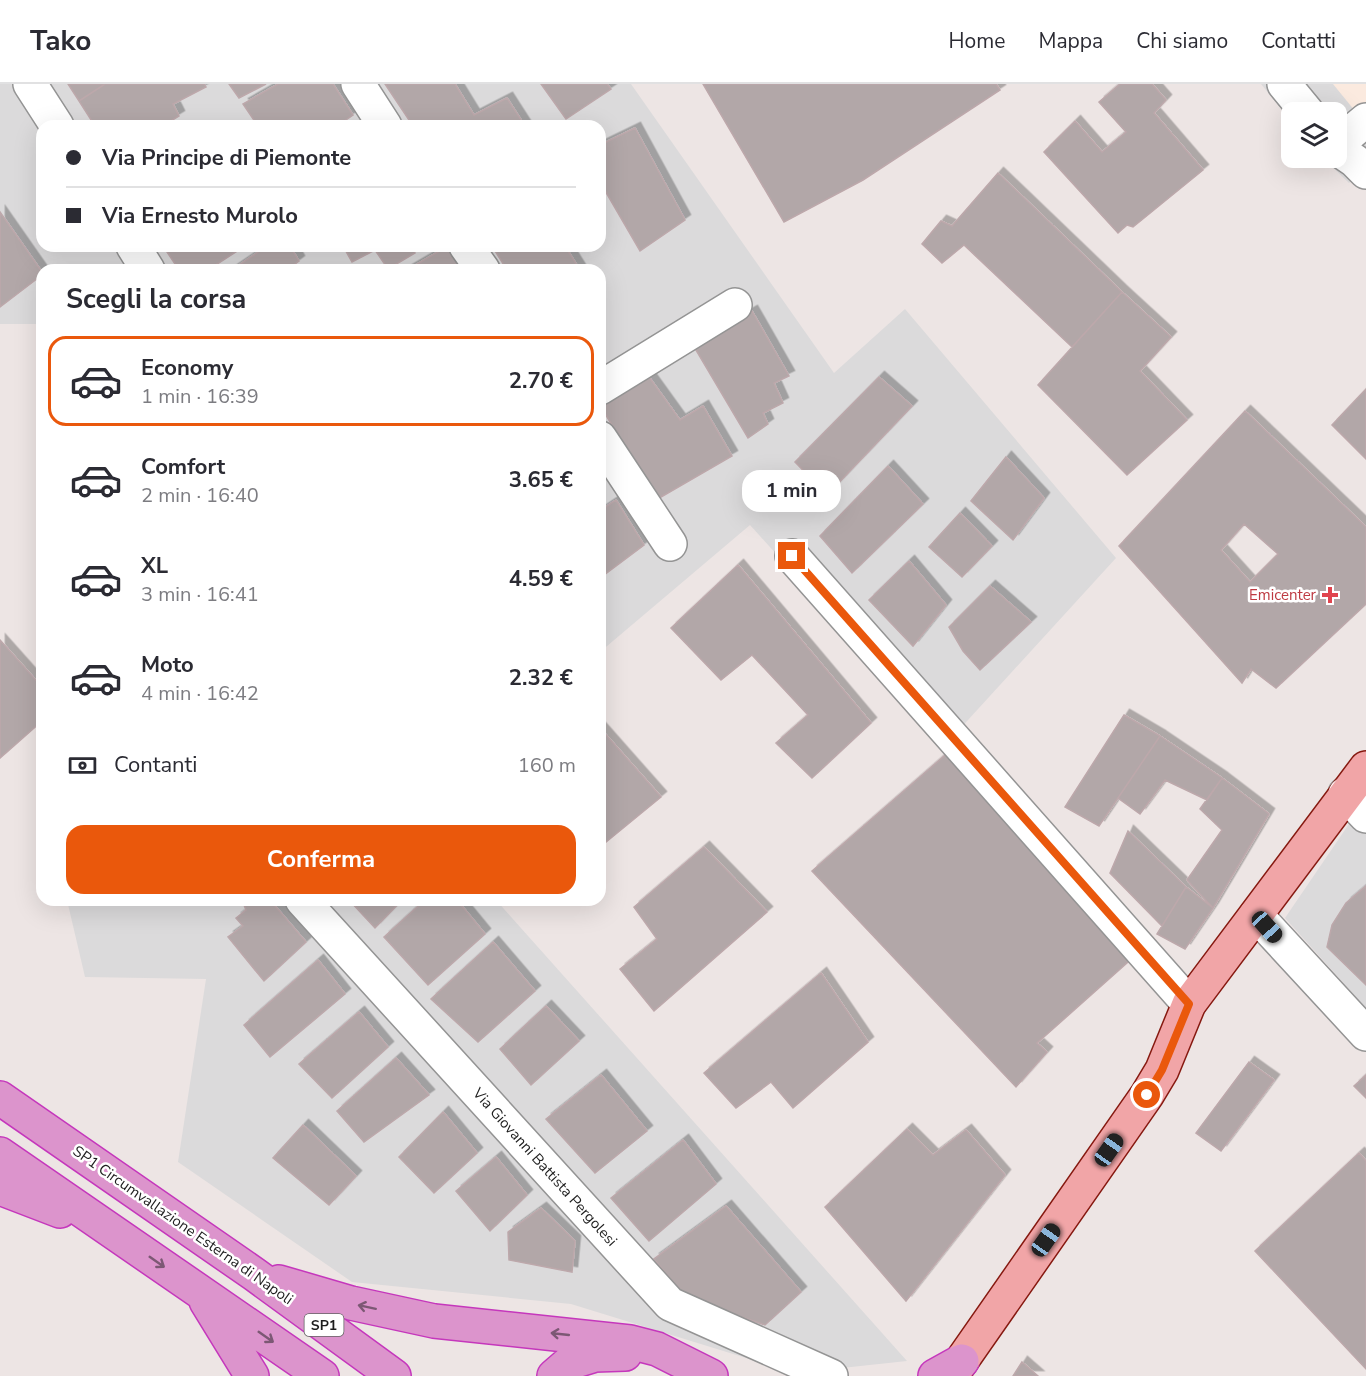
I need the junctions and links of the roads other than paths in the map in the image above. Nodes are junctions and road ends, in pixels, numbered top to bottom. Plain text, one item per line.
1 (30, 84) edge
2 (358, 84) edge
3 (1284, 84) edge
4 (1299, 102) edge
5 (53, 120) edge
6 (382, 120) edge
7 (1366, 120) edge
8 (1352, 156) edge
9 (735, 305) dead end
10 (606, 384) edge
11 (606, 447) edge
12 (670, 544) dead end
13 (792, 556) dead end
14 (1366, 768) edge
15 (1356, 805) edge
16 (307, 906) edge
17 (1256, 915) junction
18 (1189, 1004) junction
19 (1366, 1034) edge
20 (0, 1072) edge
21 (0, 1098) edge
22 (0, 1154) edge
23 (117, 1178) junction
24 (0, 1188) edge
25 (114, 1232) junction
26 (254, 1274) junction
27 (200, 1292) junction
28 (677, 1360) junction
29 (949, 1371) edge
30 (252, 1376) edge
31 (322, 1376) edge
32 (394, 1376) edge
33 (554, 1376) edge
34 (711, 1376) edge
35 (831, 1376) edge

1 - 5 street
2 - 6 street
3 - 4 street
7 - 8 street
9 - 10 street
11 - 12 street
13 - 18 street
14 - 15 main road
15 - 17 main road
16 - 35 street, Via Giovanni Battista Pergolesi
17 - 18 main road
17 - 19 street
18 - 29 main road
20 - 23 highway
21 - 23 highway, SP1 Circumvallazione Esterna di Napoli / SP1
22 - 25 highway
23 - 26 highway, SP1 Circumvallazione Esterna di Napoli / SP1
24 - 25 highway
25 -> 27 highway
28 -> 26 highway
26 - 32 highway, SP1 Circumvallazione Esterna di Napoli / SP1
27 - 30 highway
27 -> 31 highway
28 - 33 highway
28 - 34 highway

